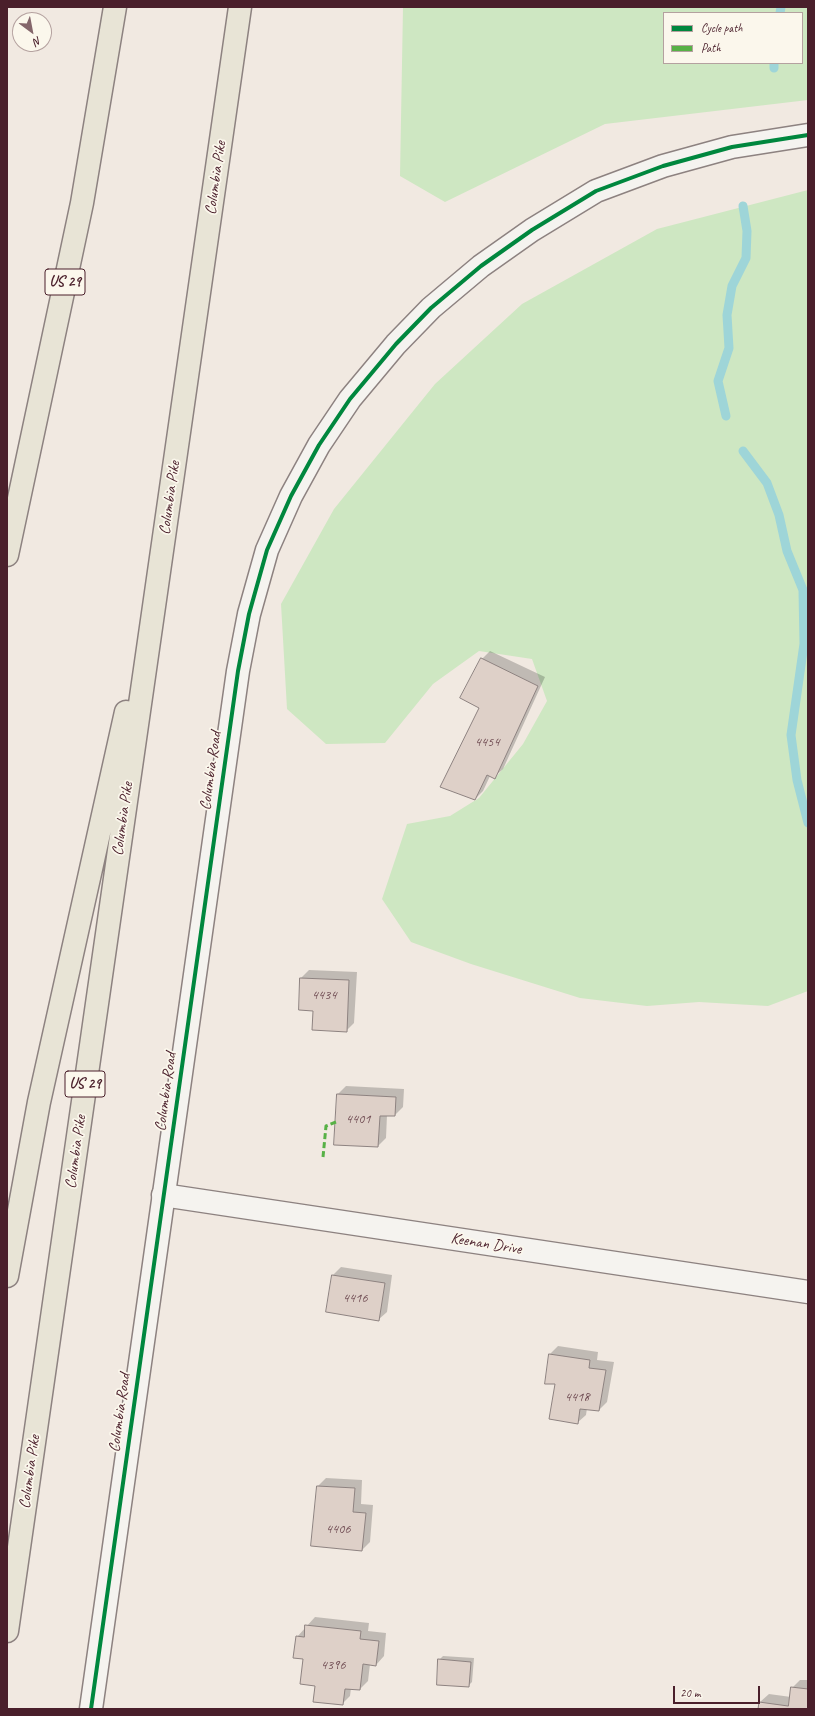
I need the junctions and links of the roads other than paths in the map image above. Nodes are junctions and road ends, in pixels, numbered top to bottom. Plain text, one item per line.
1 (114, 7) edge
2 (240, 7) edge
3 (808, 135) edge
4 (164, 536) junction
5 (7, 555) edge
6 (163, 1195) junction
7 (7, 1276) edge
8 (808, 1292) edge
9 (7, 1631) edge
10 (91, 1709) edge

1 - 5 highway, US 29
2 - 4 highway, Columbia Pike / US 29
3 - 6 street, Columbia Road
4 - 7 highway
4 - 9 highway, Columbia Pike / US 29
6 - 8 street, Keenan Drive
6 - 10 street, Columbia Road

